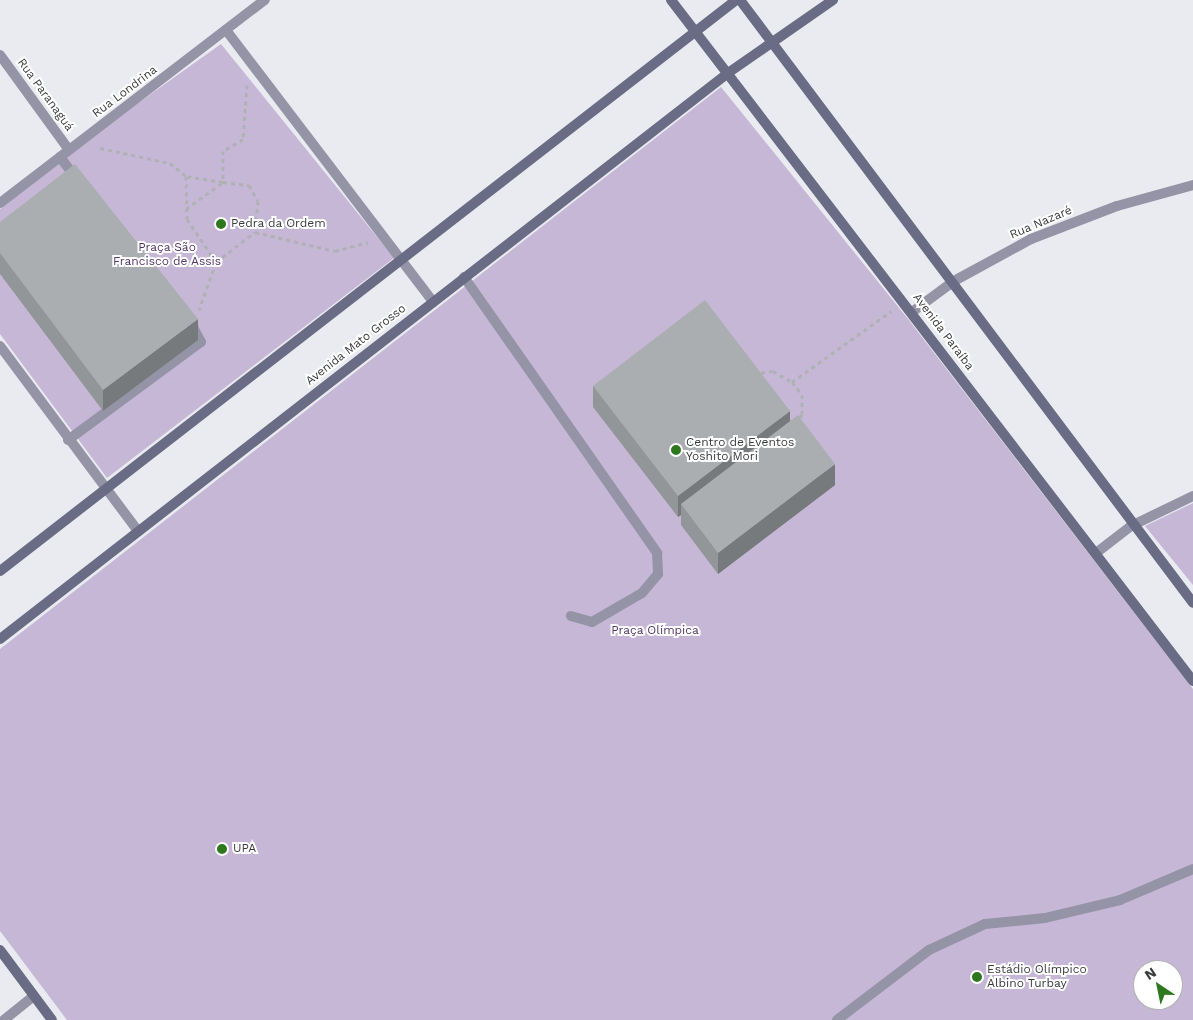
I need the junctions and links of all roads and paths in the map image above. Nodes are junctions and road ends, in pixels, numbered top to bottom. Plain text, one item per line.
1 (265, 0) edge
2 (671, 0) edge
3 (736, 0) edge
4 (740, 0) edge
5 (833, 0) edge
6 (226, 30) junction
7 (696, 32) junction
8 (771, 41) junction
9 (0, 55) edge
10 (256, 65) junction
11 (728, 73) junction
12 (73, 147) junction
13 (60, 157) junction
14 (186, 176) junction
15 (223, 182) junction
16 (1193, 185) edge
17 (83, 187) edge
18 (0, 203) edge
19 (185, 209) junction
20 (255, 232) junction
21 (386, 236) junction
22 (403, 260) junction
23 (216, 262) junction
24 (464, 277) junction
25 (954, 281) junction
26 (904, 301) junction
27 (433, 302) junction
28 (912, 312) junction
29 (184, 315) edge
30 (196, 330) junction
31 (0, 346) edge
32 (792, 382) junction
33 (68, 440) junction
34 (106, 490) junction
35 (1193, 496) edge
36 (1131, 526) junction
37 (137, 530) junction
38 (1096, 553) junction
39 (0, 571) edge
40 (1193, 603) edge
41 (571, 616) dead end
42 (0, 639) edge
43 (1193, 681) edge
44 (1193, 869) edge
45 (0, 950) edge
46 (34, 996) junction
47 (1, 1020) edge
48 (52, 1020) edge
49 (837, 1020) edge

1 - 6 street, Rua Londrina
2 - 7 main road, Avenida Paraíba
3 - 7 main road
4 - 8 main road
5 - 8 main road, Avenida Mato Grosso
6 - 10 street
6 - 12 street, Rua Londrina
7 - 11 main road, Avenida Paraíba
7 - 22 main road
8 - 11 main road, Avenida Mato Grosso
8 - 25 main road
9 - 12 street, Rua Paranaguá
10 - 15 path
10 - 21 street
11 - 24 main road, Avenida Mato Grosso
11 - 26 main road, Avenida Paraíba
12 - 13 street, Rua Londrina
12 - 14 path
13 - 17 street
13 - 18 street, Rua Londrina
14 - 15 path
14 - 19 path
15 - 19 path
15 - 20 path
16 - 25 street, Rua Nazaré
19 - 23 path
20 - 21 path
20 - 23 path
21 - 22 street
22 - 27 street
22 - 34 main road
23 - 30 path
24 - 27 main road, Avenida Mato Grosso
24 - 41 street
25 - 28 street, Rua Nazaré
25 - 36 main road
26 - 28 main road, Avenida Paraíba
26 - 32 path
27 - 37 main road, Avenida Mato Grosso
28 - 38 main road, Avenida Paraíba
29 - 30 street
30 - 33 street
31 - 33 street
32 - 32 path
33 - 34 street
34 - 37 street
34 - 39 main road
35 - 36 street
36 - 38 street
36 - 40 main road
37 - 42 main road, Avenida Mato Grosso
38 - 43 main road, Avenida Paraíba
44 - 49 street
45 - 46 main road
46 - 47 street
46 - 48 main road

